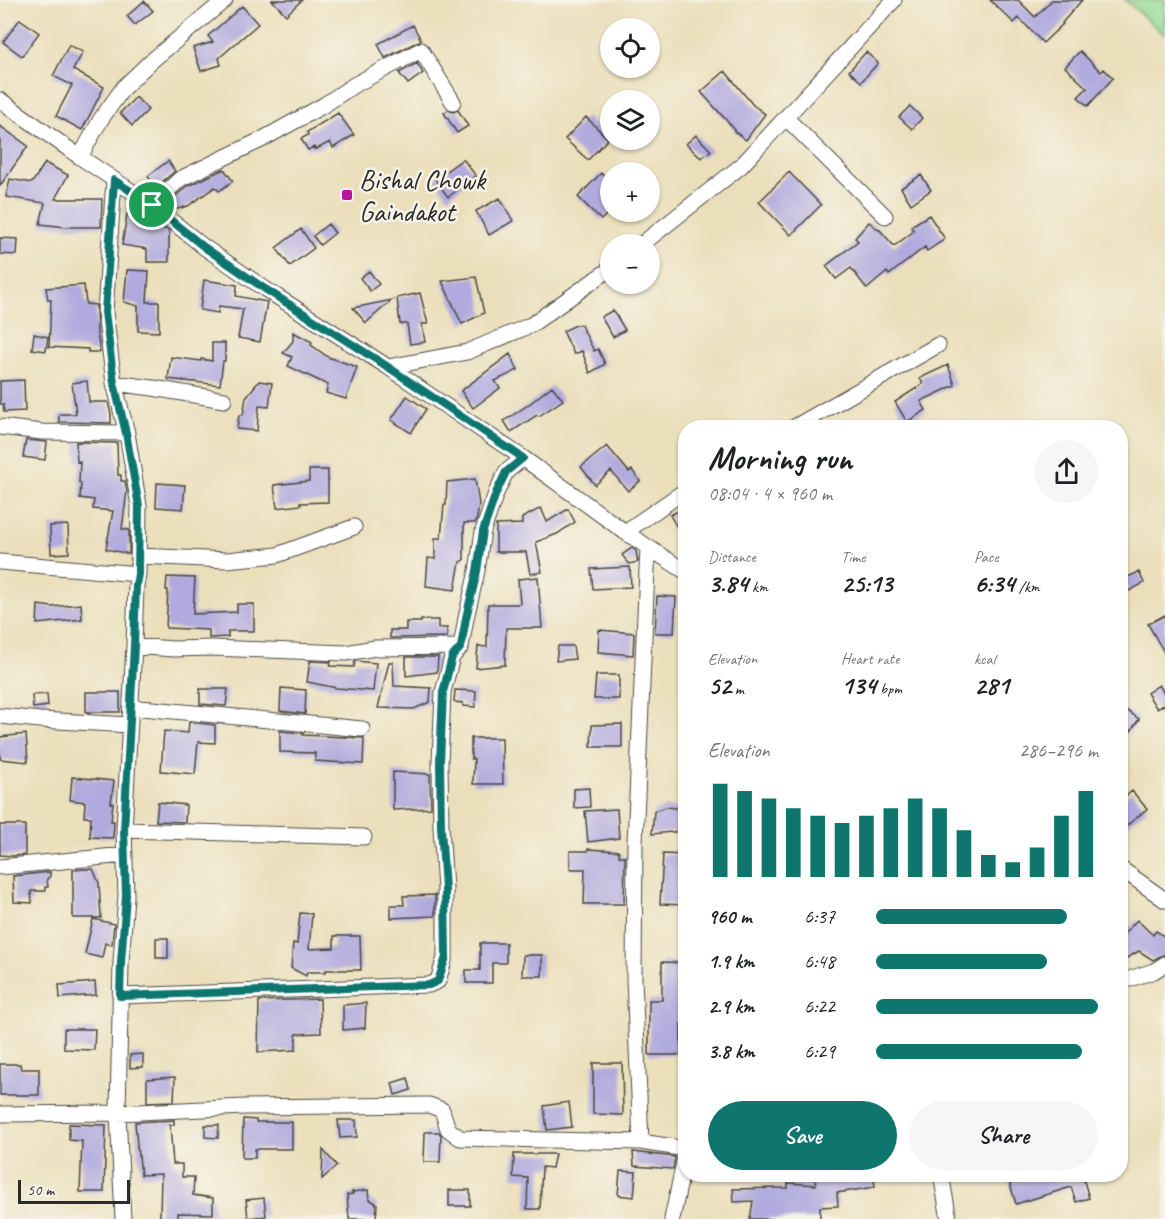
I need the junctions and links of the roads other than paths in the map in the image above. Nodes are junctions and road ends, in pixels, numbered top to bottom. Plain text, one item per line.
1 (225, 0) edge
2 (894, 0) edge
3 (0, 100) edge
4 (453, 102) dead end
5 (786, 118) junction
6 (80, 157) junction
7 (114, 180) junction
8 (152, 205) junction
9 (885, 216) dead end
10 (655, 234) edge
11 (600, 276) edge
12 (938, 345) dead end
13 (388, 367) junction
14 (114, 383) junction
15 (224, 400) dead end
16 (807, 420) edge
17 (0, 427) edge
18 (126, 433) junction
19 (523, 458) junction
20 (678, 496) edge
21 (354, 527) dead end
22 (625, 532) junction
23 (648, 547) junction
24 (139, 556) junction
25 (0, 562) edge
26 (678, 567) edge
27 (138, 574) junction
28 (134, 646) junction
29 (461, 647) junction
30 (131, 707) junction
31 (0, 716) edge
32 (130, 725) junction
33 (362, 729) dead end
34 (124, 830) junction
35 (364, 837) dead end
36 (126, 855) junction
37 (0, 867) edge
38 (1128, 874) edge
39 (1165, 900) edge
40 (1165, 964) edge
41 (1128, 979) edge
42 (120, 996) junction
43 (118, 1113) junction
44 (0, 1114) edge
45 (641, 1142) junction
46 (678, 1149) edge
47 (680, 1182) edge
48 (942, 1182) edge
49 (123, 1219) edge
50 (672, 1219) edge
51 (949, 1219) edge

1 - 6 street
2 - 5 street
3 - 6 street
4 - 8 street
5 - 9 street
5 - 10 street
6 - 7 street
7 - 8 street
7 - 14 street
8 - 13 street
11 - 13 street
12 - 16 street
13 - 19 street
14 - 15 street
14 - 18 street
17 - 18 street
18 - 24 street
19 - 22 street
19 - 29 street
20 - 22 street
21 - 24 street
22 - 23 street
23 - 26 street
23 - 45 street
24 - 27 street
25 - 27 street
27 - 28 street
28 - 29 street
28 - 30 street
29 - 42 street
30 - 32 street
30 - 33 street
31 - 32 street
32 - 34 street
34 - 35 street
34 - 36 street
36 - 37 street
36 - 42 street
38 - 39 street
40 - 41 street
42 - 43 street
43 - 44 street
43 - 45 street
43 - 49 street
45 - 46 street
47 - 50 street
48 - 51 street

